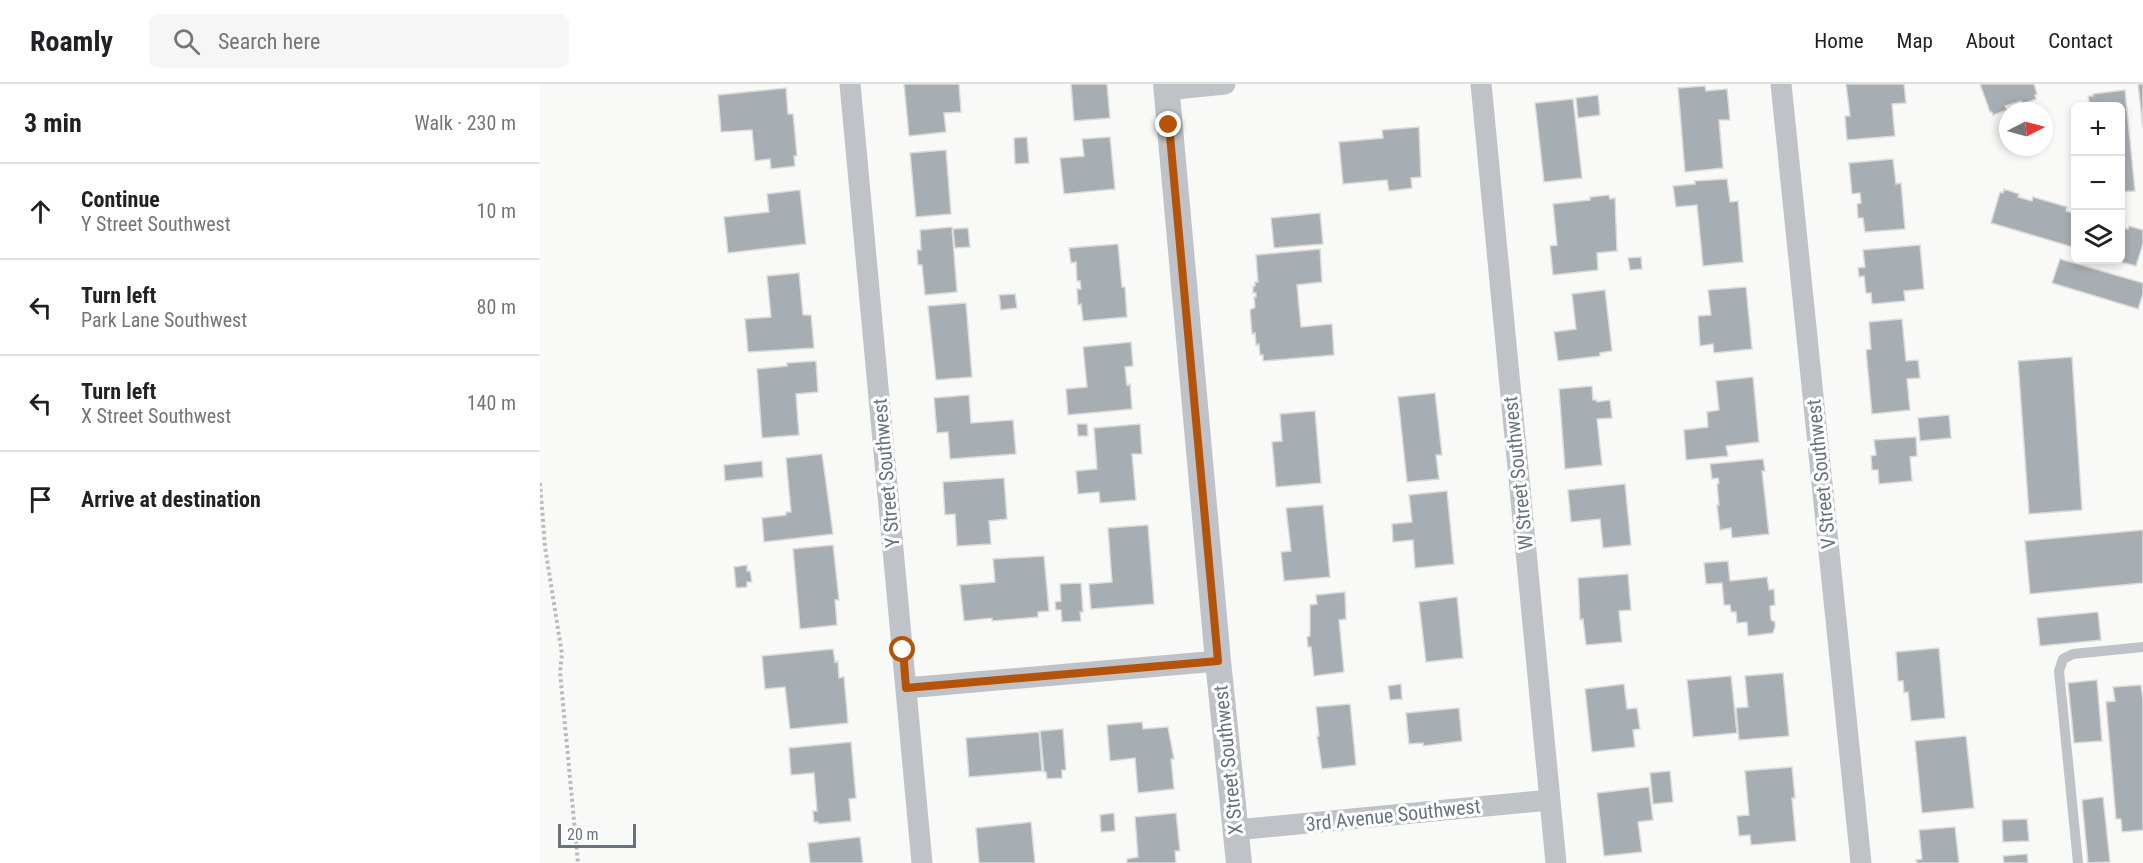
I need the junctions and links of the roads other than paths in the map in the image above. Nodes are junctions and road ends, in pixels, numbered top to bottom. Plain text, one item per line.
1 (850, 84) edge
2 (1225, 84) edge
3 (1480, 84) edge
4 (1781, 84) edge
5 (1166, 87) edge
6 (2143, 647) edge
7 (1218, 661) junction
8 (906, 688) junction
9 (1550, 800) junction
10 (1236, 830) junction
11 (922, 863) edge
12 (1239, 863) edge
13 (1556, 863) edge
14 (1861, 863) edge
15 (2078, 863) edge

1 - 8 street, Y Street Southwest
2 - 5 street
3 - 9 street, W Street Southwest
4 - 14 street, V Street Southwest
5 - 7 street, X Street Southwest
6 - 15 lane
7 - 8 street
7 - 10 street, X Street Southwest
8 - 11 street, Y Street Southwest
9 - 10 street, 3rd Avenue Southwest
9 - 13 street, W Street Southwest
10 - 12 street, X Street Southwest

